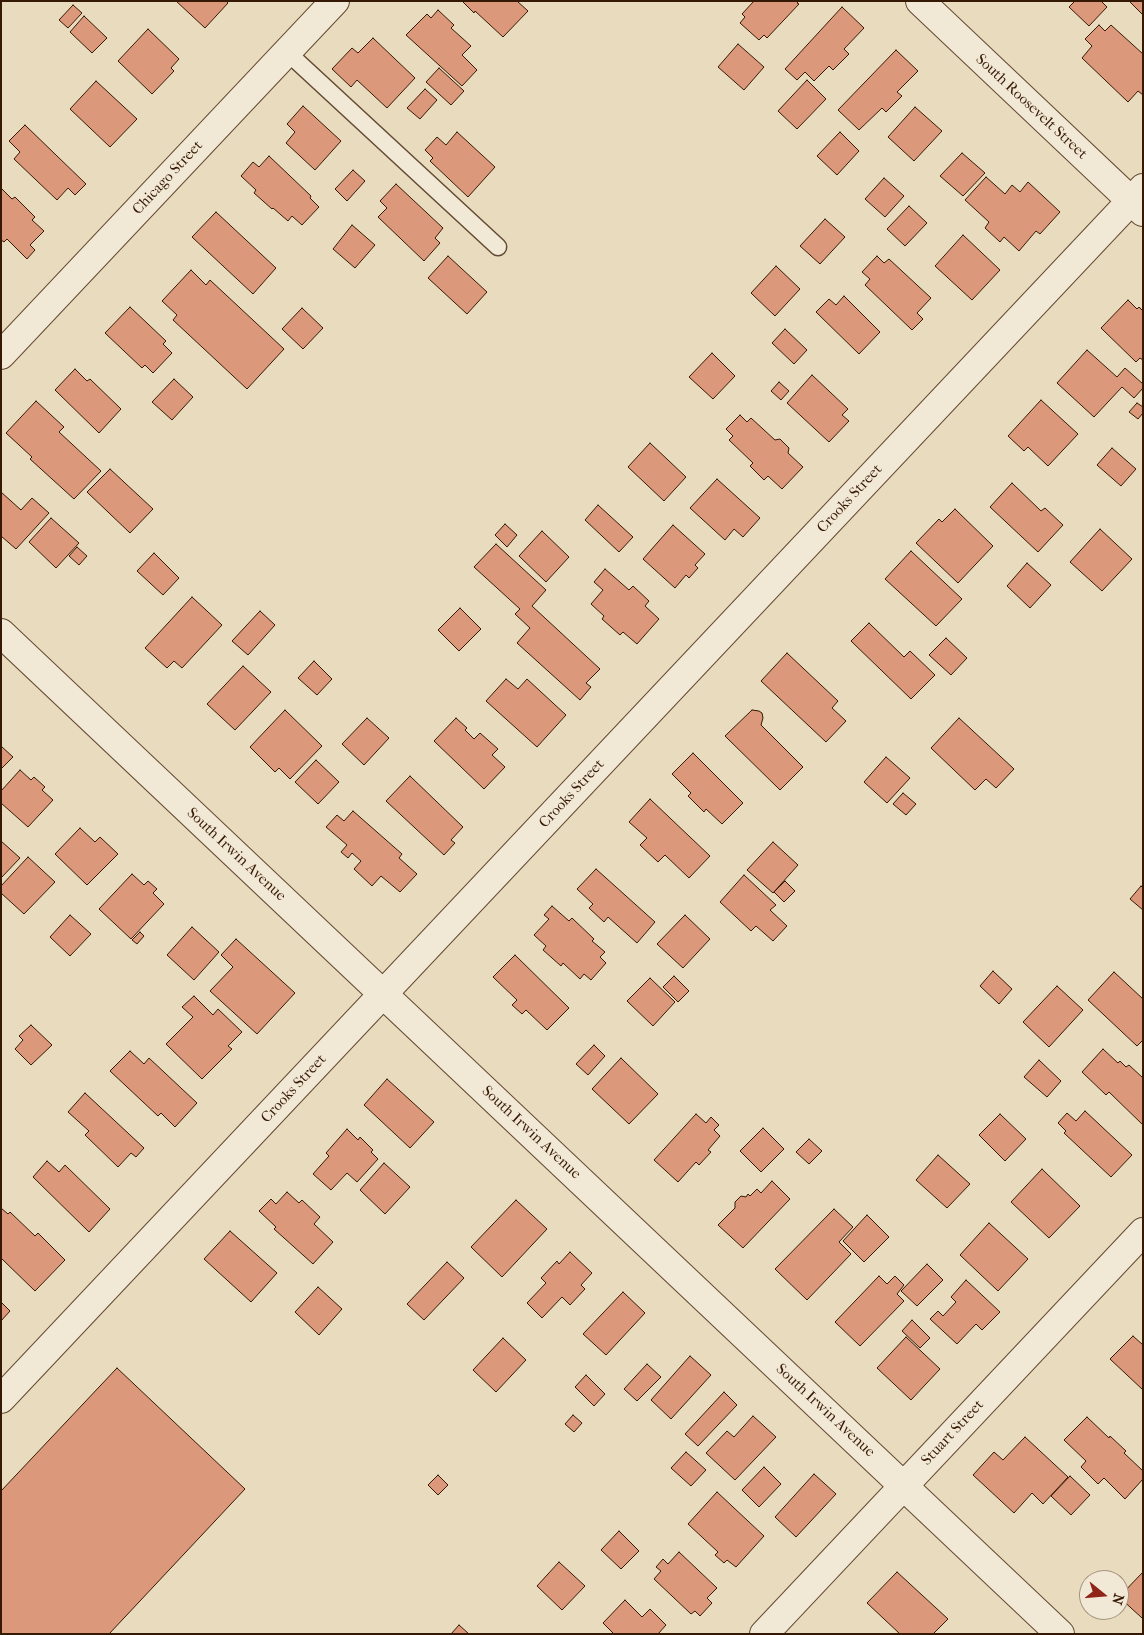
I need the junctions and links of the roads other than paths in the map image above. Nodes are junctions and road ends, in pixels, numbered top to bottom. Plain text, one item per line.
1 (334, 1) edge
2 (920, 1) edge
3 (286, 52) junction
4 (1139, 200) edge
5 (498, 247) dead end
6 (1, 355) edge
7 (1, 633) edge
8 (383, 994) junction
9 (1143, 1232) edge
10 (1, 1399) edge
11 (903, 1486) junction
12 (764, 1634) edge
13 (1060, 1634) edge

1 - 3 street, Chicago Street
2 - 4 street, South Roosevelt Street
3 - 5 lane
3 - 6 street, Chicago Street
4 - 8 street, Crooks Street
7 - 8 street, South Irwin Avenue
8 - 10 street, Crooks Street
8 - 11 street, South Irwin Avenue
9 - 11 street, Stuart Street
11 - 12 street, Stuart Street
11 - 13 street, South Irwin Avenue

